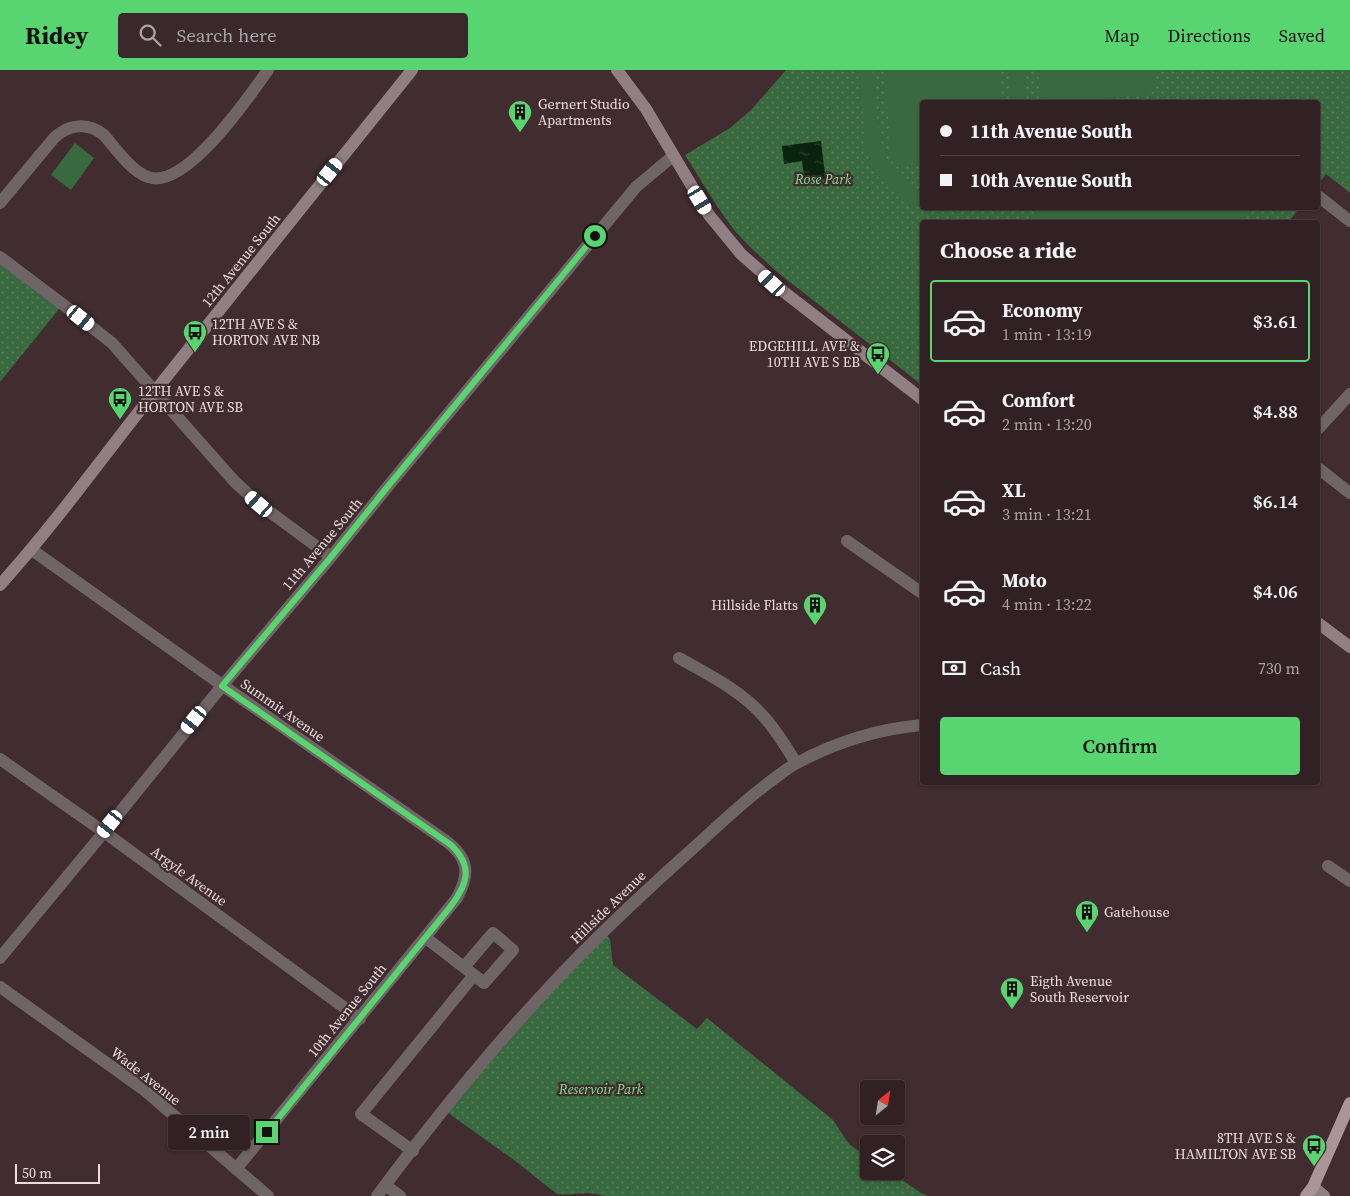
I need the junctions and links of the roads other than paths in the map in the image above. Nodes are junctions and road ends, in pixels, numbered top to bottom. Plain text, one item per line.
1 (268, 70) edge
2 (412, 70) edge
3 (617, 70) edge
4 (673, 156) junction
5 (1320, 198) edge
6 (0, 204) edge
7 (1350, 221) edge
8 (0, 257) edge
9 (155, 391) junction
10 (1350, 394) edge
11 (920, 398) edge
12 (1320, 427) edge
13 (1320, 470) edge
14 (1350, 493) edge
15 (847, 541) dead end
16 (32, 550) junction
17 (331, 557) junction
18 (0, 585) edge
19 (920, 592) edge
20 (1320, 624) edge
21 (1350, 647) edge
22 (679, 658) dead end
23 (222, 686) junction
24 (920, 725) edge
25 (0, 760) edge
26 (796, 764) junction
27 (104, 832) junction
28 (465, 863) joint
29 (1328, 866) dead end
30 (1350, 881) edge
31 (426, 938) junction
32 (0, 958) edge
33 (0, 987) edge
34 (360, 1019) junction
35 (1350, 1102) edge
36 (412, 1150) junction
37 (236, 1169) junction
38 (381, 1191) edge
39 (1309, 1192) edge
40 (268, 1196) edge
41 (400, 1196) edge
42 (1324, 1196) edge

1 - 6 street
2 - 9 main road, 12th Avenue South
3 - 4 main road
4 - 11 main road
4 - 17 street, 11th Avenue South
5 - 7 street
8 - 9 street
9 - 16 main road, 12th Avenue South
9 - 17 street
10 - 12 street
13 - 14 street
15 - 19 street
16 - 18 main road, 12th Avenue South
16 - 23 street, Summit Avenue
17 - 23 street, 11th Avenue South
20 - 21 main road
22 - 26 street
23 - 27 street, 11th Avenue South
23 - 28 street, Summit Avenue
24 - 26 street, Hillside Avenue
25 - 27 street, Argyle Avenue
26 - 36 street, Hillside Avenue
27 - 32 street, 11th Avenue South
27 - 34 street, Argyle Avenue
28 - 31 street, 10th Avenue South
29 - 30 street
31 - 34 street, 10th Avenue South
31 - 36 street
33 - 37 street, Wade Avenue
34 - 37 street, 10th Avenue South
35 - 39 main road
36 - 38 street, Hillside Avenue
37 - 40 street, Wade Avenue
38 - 41 street
39 - 42 main road

